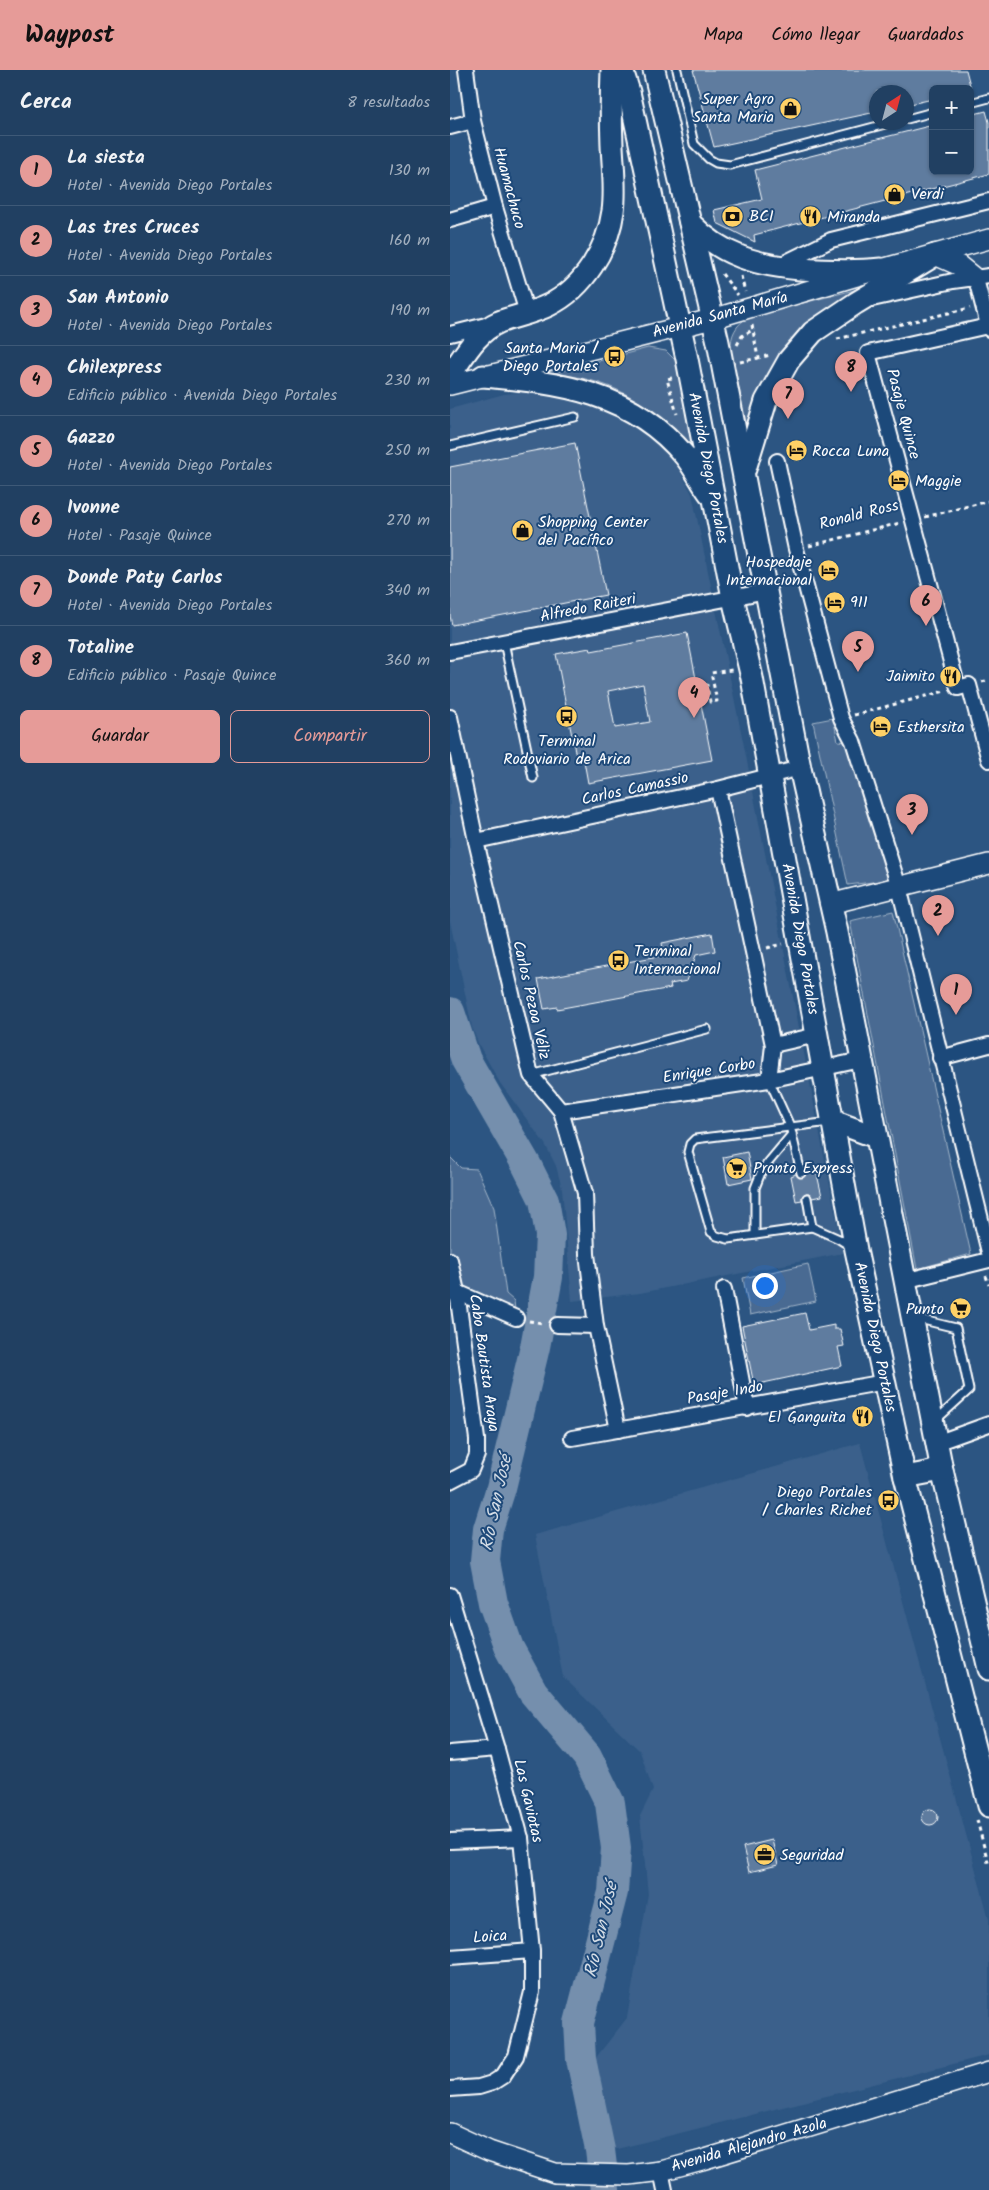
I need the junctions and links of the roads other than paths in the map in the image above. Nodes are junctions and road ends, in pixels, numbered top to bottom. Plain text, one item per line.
1 (466, 70) edge
2 (612, 70) edge
3 (622, 70) edge
4 (654, 70) edge
5 (677, 70) edge
6 (989, 98) edge
7 (974, 102) edge
8 (929, 113) edge
9 (914, 117) edge
10 (473, 121) junction
11 (450, 127) edge
12 (869, 128) edge
13 (989, 201) edge
14 (495, 207) junction
15 (450, 220) edge
16 (690, 223) junction
17 (989, 239) edge
18 (935, 255) junction
19 (775, 267) junction
20 (881, 269) junction
21 (982, 278) edge
22 (856, 302) junction
23 (526, 314) junction
24 (712, 319) junction
25 (498, 323) junction
26 (680, 327) junction
27 (989, 328) edge
28 (450, 334) edge
29 (450, 374) edge
30 (483, 376) junction
31 (450, 386) edge
32 (574, 416) dead end
33 (450, 446) edge
34 (777, 461) dead end
35 (744, 474) junction
36 (714, 501) junction
37 (767, 591) junction
38 (733, 598) junction
39 (504, 642) junction
40 (450, 652) edge
41 (450, 717) edge
42 (989, 760) edge
43 (800, 768) junction
44 (770, 774) junction
45 (533, 778) dead end
46 (718, 789) junction
47 (476, 842) junction
48 (989, 864) edge
49 (899, 887) junction
50 (830, 904) junction
51 (707, 1030) dead end
52 (817, 1035) junction
53 (773, 1045) junction
54 (989, 1045) edge
55 (940, 1058) junction
56 (861, 1060) junction
57 (824, 1068) junction
58 (530, 1075) junction
59 (769, 1080) junction
60 (561, 1111) junction
61 (833, 1122) junction
62 (790, 1126) junction
63 (792, 1134) junction
64 (876, 1137) junction
65 (801, 1173) dead end
66 (807, 1198) dead end
67 (812, 1227) junction
68 (755, 1235) junction
69 (856, 1250) junction
70 (989, 1252) edge
71 (450, 1260) edge
72 (989, 1260) edge
73 (904, 1281) junction
74 (724, 1289) dead end
75 (454, 1293) edge
76 (911, 1317) junction
77 (516, 1318) road end
78 (557, 1325) road end
79 (596, 1326) junction
80 (885, 1382) junction
81 (747, 1408) junction
82 (989, 1424) edge
83 (618, 1430) junction
84 (934, 1433) junction
85 (572, 1438) dead end
86 (942, 1470) junction
87 (905, 1477) junction
88 (450, 1481) edge
89 (450, 1595) edge
90 (455, 1632) edge
91 (988, 1664) edge
92 (497, 1749) junction
93 (450, 1753) edge
94 (989, 1806) edge
95 (521, 1838) junction
96 (450, 1841) edge
97 (532, 1951) junction
98 (450, 1957) edge
99 (989, 2072) edge
100 (450, 2089) edge
101 (450, 2133) edge
102 (661, 2171) junction
103 (665, 2190) edge

1 - 10 street, Huamachuco
2 - 23 main road
3 - 26 main road, Avenida Diego Portales
4 - 16 main road
5 - 12 lane
6 - 7 lane
8 - 9 lane
10 - 11 street
10 - 14 street, Huamachuco
13 - 19 street, Avenida Santa María
14 - 15 street
14 - 23 street, Huamachuco
16 - 19 main road
16 - 24 main road
17 - 18 main road, Avenida Santa María
18 - 20 main road, Avenida Santa María
18 - 21 main road
18 - 22 main road
19 - 20 main road
20 - 24 main road, Avenida Santa María
21 - 22 street
21 - 27 street
22 - 35 main road
23 - 25 main road
24 - 26 main road, Avenida Santa María
24 - 35 main road
25 - 28 street
25 - 29 main road
26 - 30 main road, Avenida Santa María
26 - 36 main road, Avenida Diego Portales
27 - 42 street, Pasaje Quince
30 - 31 main road, Avenida Santa María
30 - 36 main road
32 - 33 lane
34 - 49 street
35 - 37 main road
36 - 38 main road, Avenida Diego Portales
37 - 38 street
37 - 43 main road
38 - 39 street, Alfredo Raiteri
38 - 44 main road, Avenida Diego Portales
39 - 40 street, Alfredo Raiteri
39 - 45 lane
41 - 47 street, Carlos Pezoa Véliz
43 - 44 street, Carlos Camassio
43 - 50 main road
44 - 46 street, Carlos Camassio
44 - 52 main road, Avenida Diego Portales
46 - 47 street, Carlos Camassio
46 - 53 street
47 - 58 street, Carlos Pezoa Véliz
48 - 49 main road
49 - 50 main road
49 - 55 street
50 - 56 main road
51 - 58 lane
52 - 53 street
52 - 57 main road, Avenida Diego Portales
53 - 59 street
54 - 55 street
55 - 70 street
56 - 57 street, Enrique Corbo
56 - 64 main road
57 - 59 street, Enrique Corbo
57 - 61 main road, Avenida Diego Portales
58 - 60 street, Carlos Pezoa Véliz
59 - 60 street, Enrique Corbo
59 - 62 lane
60 - 79 street, Carlos Pezoa Véliz
61 - 62 lane
61 - 64 main road
61 - 69 main road, Avenida Diego Portales
62 - 63 lane
62 - 68 lane
63 - 65 lane
63 - 68 lane
64 - 73 main road
66 - 67 lane
67 - 68 lane
67 - 69 lane
69 - 80 main road, Avenida Diego Portales
71 - 75 street, Cabo Bautista Araya
72 - 73 street
73 - 76 main road
74 - 81 street
75 - 77 street
75 - 88 street, Cabo Bautista Araya
76 - 84 main road
76 - 84 lane
78 - 79 street
79 - 83 street, Carlos Pezoa Véliz
80 - 81 street, Pasaje Indo
80 - 87 main road, Avenida Diego Portales
81 - 83 street, Pasaje Indo
82 - 84 street
83 - 85 street, Pasaje Indo
84 - 86 main road
86 - 87 main road
86 - 91 main road
87 - 94 main road, Avenida Diego Portales
89 - 90 street, Las Gaviotas
90 - 92 street, Las Gaviotas
92 - 93 street
92 - 95 street, Las Gaviotas
95 - 96 street
95 - 97 street, Las Gaviotas
97 - 98 street, Loica
97 - 100 street, Las Gaviotas
99 - 102 main road, Avenida Alejandro Azola
101 - 102 main road, Avenida Alejandro Azola
102 - 103 street

